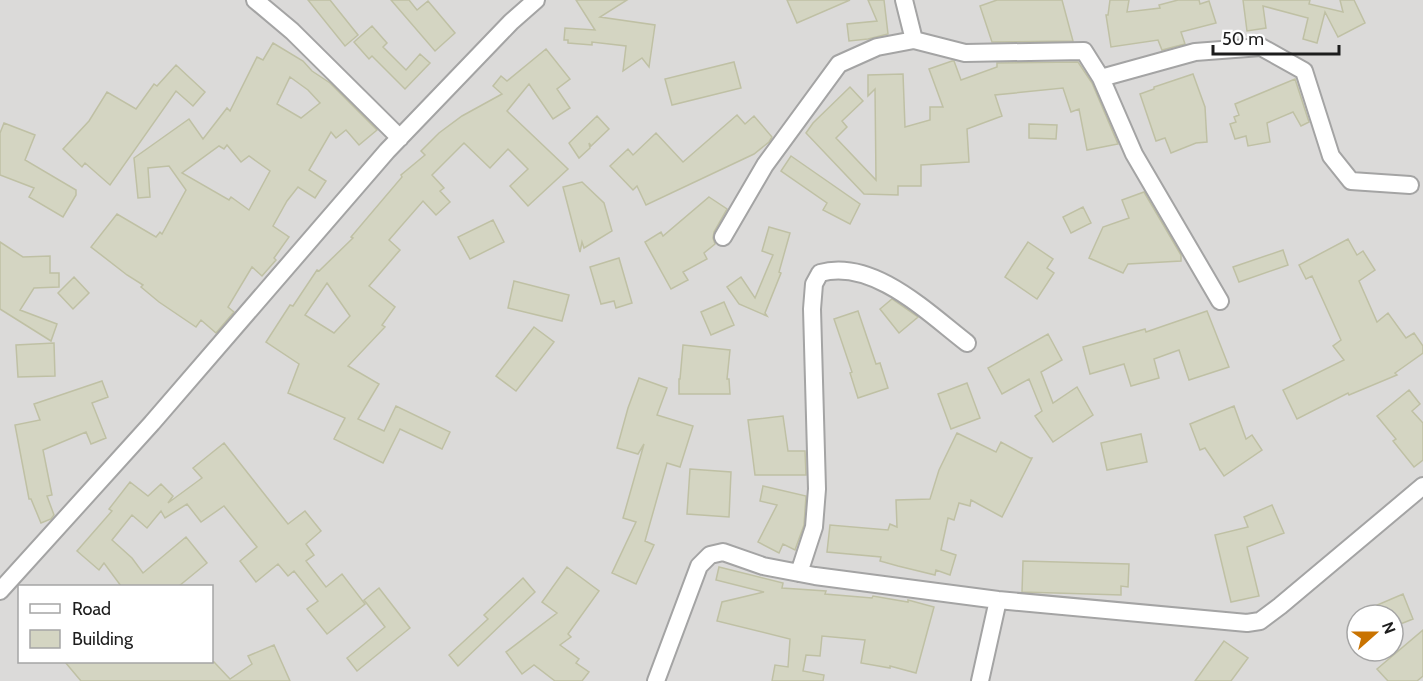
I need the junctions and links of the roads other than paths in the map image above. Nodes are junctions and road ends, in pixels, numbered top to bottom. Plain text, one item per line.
1 (255, 0) edge
2 (536, 0) edge
3 (904, 0) edge
4 (914, 40) junction
5 (1101, 78) junction
6 (400, 138) junction
7 (1410, 185) dead end
8 (723, 237) dead end
9 (1221, 301) dead end
10 (967, 343) dead end
11 (1423, 486) edge
12 (799, 573) junction
13 (0, 591) edge
14 (998, 600) junction
15 (656, 681) edge
16 (980, 681) edge

1 - 6 street
2 - 6 street
3 - 4 street
4 - 5 street
4 - 8 street
5 - 7 street
5 - 9 street
6 - 13 street
10 - 12 street
11 - 14 street
12 - 14 street
12 - 15 street
14 - 16 street

